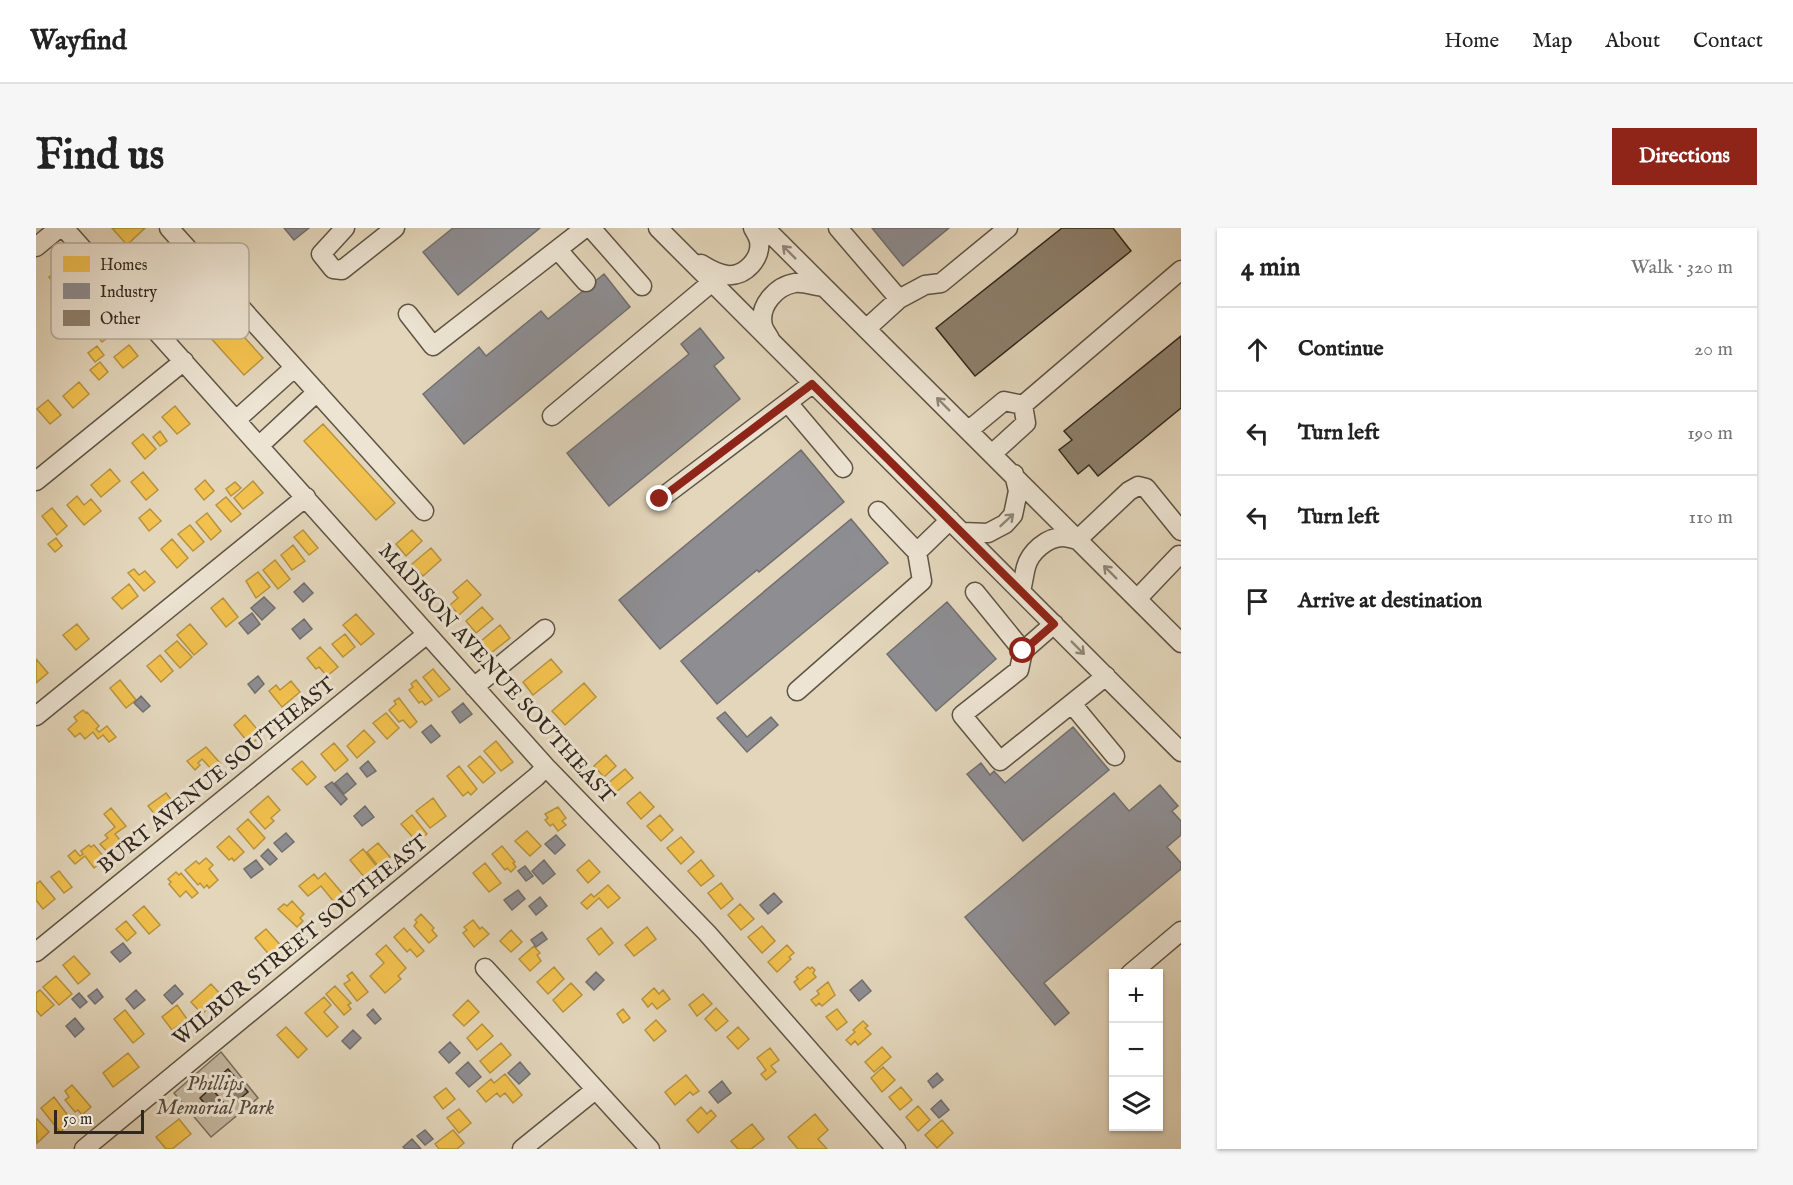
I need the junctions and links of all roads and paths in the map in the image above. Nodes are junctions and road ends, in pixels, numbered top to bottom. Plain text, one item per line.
1 (59, 228) edge
2 (64, 228) edge
3 (169, 228) edge
4 (345, 228) edge
5 (395, 228) edge
6 (586, 228) edge
7 (658, 228) edge
8 (753, 228) edge
9 (765, 228) edge
10 (838, 228) edge
11 (1008, 228) edge
12 (78, 243) edge
13 (182, 243) edge
14 (36, 247) edge
15 (558, 249) junction
16 (686, 256) junction
17 (1181, 270) edge
18 (586, 282) dead end
19 (712, 282) junction
20 (642, 286) dead end
21 (824, 287) junction
22 (899, 299) junction
23 (408, 314) dead end
24 (249, 318) edge
25 (866, 329) junction
26 (164, 339) edge
27 (772, 343) junction
28 (184, 361) junction
29 (294, 368) junction
30 (812, 384) junction
31 (317, 392) junction
32 (788, 403) junction
33 (1023, 405) junction
34 (552, 416) dead end
35 (237, 420) junction
36 (969, 430) junction
37 (260, 446) junction
38 (993, 453) junction
39 (843, 468) dead end
40 (1014, 474) junction
41 (36, 481) edge
42 (306, 497) junction
43 (660, 499) dead end
44 (424, 511) dead end
45 (878, 511) dead end
46 (956, 526) junction
47 (1181, 531) edge
48 (1077, 540) junction
49 (917, 552) junction
50 (1180, 553) edge
51 (1022, 591) junction
52 (975, 592) dead end
53 (1137, 599) junction
54 (1054, 624) junction
55 (544, 629) dead end
56 (427, 634) junction
57 (1181, 643) edge
58 (1023, 651) junction
59 (1106, 676) junction
60 (474, 687) junction
61 (797, 691) dead end
62 (1072, 704) junction
63 (36, 717) edge
64 (1181, 752) edge
65 (1115, 756) dead end
66 (546, 767) junction
67 (1181, 931) edge
68 (36, 952) edge
69 (485, 968) dead end
70 (1136, 969) edge
71 (595, 1090) junction
72 (84, 1149) edge
73 (522, 1149) edge
74 (650, 1149) edge
75 (896, 1149) edge

1 - 14 street
2 - 12 street, MADISON AVENUE SOUTHEAST
3 - 13 street
4 - 5 street
6 - 15 street
6 - 20 street
7 - 16 street
8 - 16 street
21 -> 9 street
10 - 22 street
11 - 22 street
15 - 18 street
15 - 23 street
16 - 19 street
17 - 33 street
19 - 27 street
19 - 34 street
21 - 25 street
21 - 27 street
22 - 25 street
24 - 29 street
36 -> 25 street
26 - 28 street, MADISON AVENUE SOUTHEAST
27 - 30 street
28 - 35 street, MADISON AVENUE SOUTHEAST
28 - 41 street
29 - 31 street
29 - 35 street
30 - 32 street
30 - 46 street
31 - 37 street
31 - 44 street
32 - 39 street
32 - 43 street
33 - 36 street
33 - 38 street
35 - 37 street, MADISON AVENUE SOUTHEAST
36 - 38 street
37 - 42 street, MADISON AVENUE SOUTHEAST
38 - 40 street
46 -> 40 street
40 - 48 street
42 - 56 street, MADISON AVENUE SOUTHEAST
42 - 63 street
45 - 49 street
46 - 49 street
46 - 51 street
47 - 48 street
48 - 51 street
53 -> 48 street
49 - 61 street
50 - 53 street
51 - 54 street
52 - 58 street
53 - 57 street
54 - 58 street
54 -> 59 street
55 - 60 street
56 - 60 street, MADISON AVENUE SOUTHEAST
56 - 68 street, BURT AVENUE SOUTHEAST
58 - 62 street
59 - 62 street
59 - 64 street
60 - 66 street, MADISON AVENUE SOUTHEAST
62 - 65 street
66 - 72 street, WILBUR STREET SOUTHEAST
66 - 75 street, MADISON AVENUE SOUTHEAST
67 - 70 street
69 - 71 street
71 - 73 street
71 - 74 street

